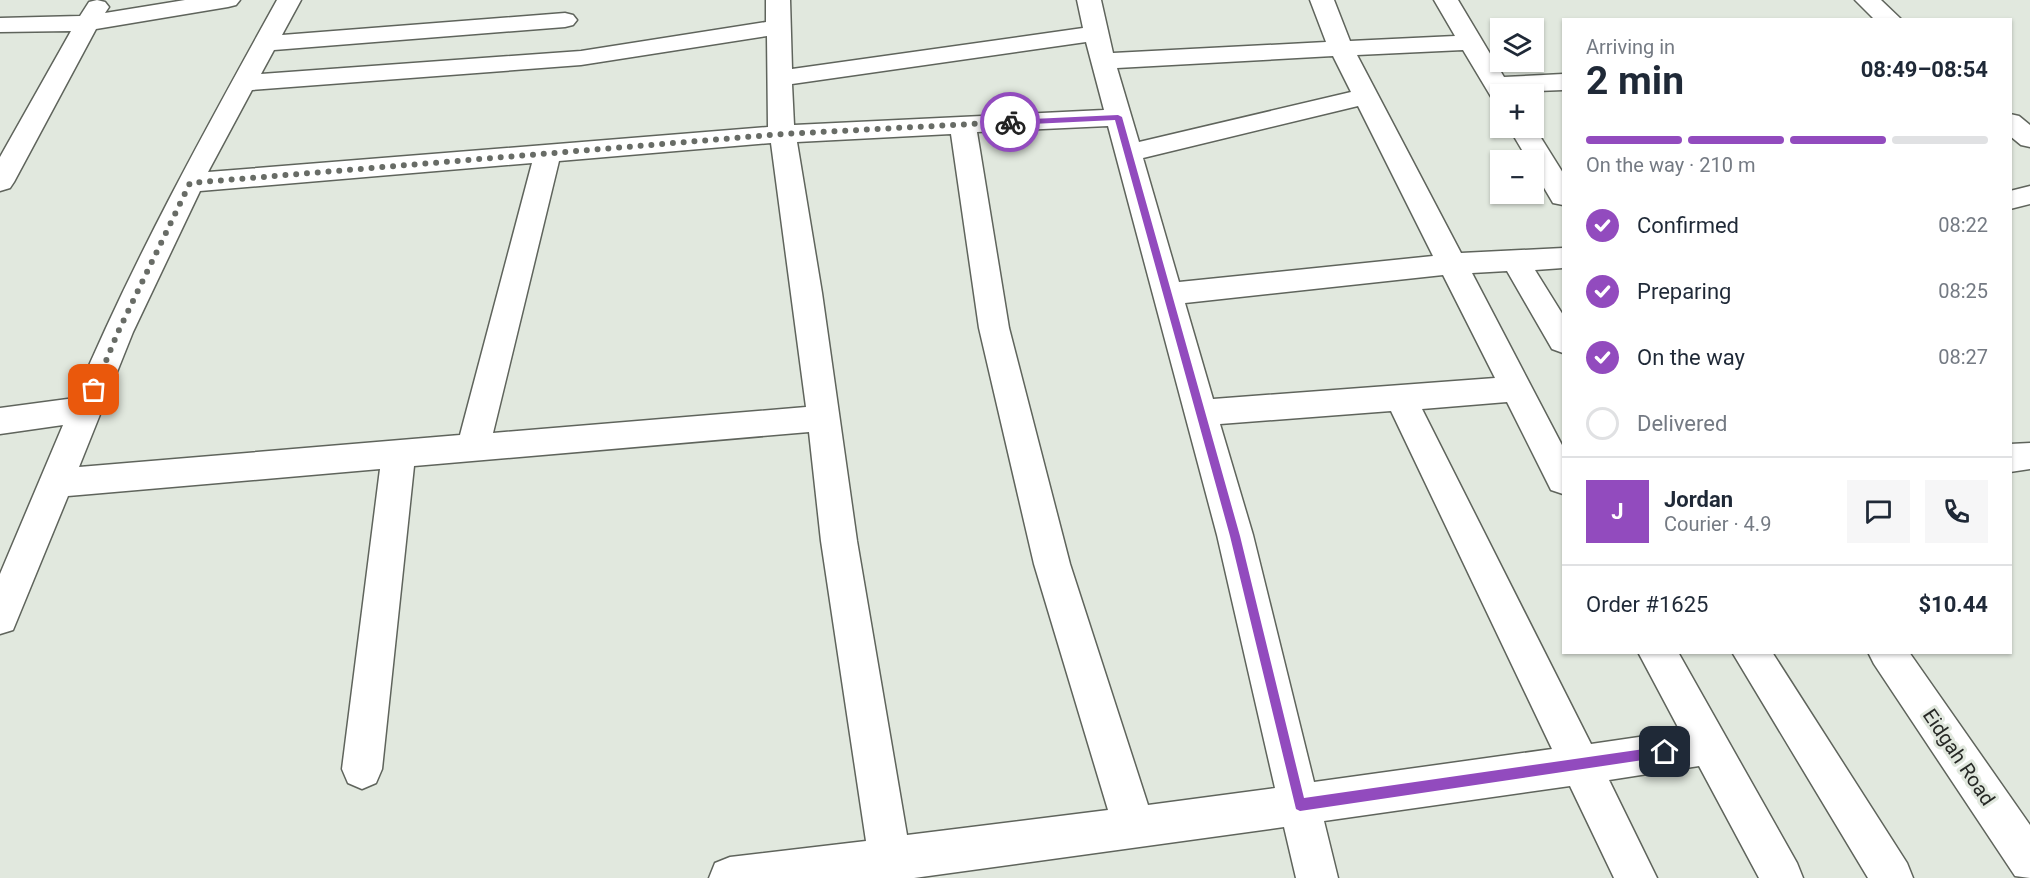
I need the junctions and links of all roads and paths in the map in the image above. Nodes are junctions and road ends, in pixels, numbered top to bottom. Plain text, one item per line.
1 (102, 0) edge
2 (228, 0) edge
3 (289, 0) edge
4 (1089, 0) edge
5 (1322, 0) edge
6 (1446, 0) edge
7 (1867, 0) edge
8 (778, 13) edge
9 (1888, 18) edge
10 (565, 20) dead end
11 (87, 23) junction
12 (0, 25) edge
13 (1471, 42) junction
14 (268, 43) junction
15 (1099, 47) junction
16 (1342, 48) junction
17 (779, 78) junction
18 (244, 82) junction
19 (1562, 82) edge
20 (1496, 84) edge
21 (1544, 84) edge
22 (1366, 96) junction
23 (1118, 117) junction
24 (2012, 124) edge
25 (963, 125) junction
26 (783, 134) junction
27 (1528, 138) edge
28 (2030, 140) edge
29 (548, 153) junction
30 (1129, 153) junction
31 (0, 182) edge
32 (190, 183) junction
33 (1562, 194) edge
34 (2030, 195) edge
35 (2012, 200) edge
36 (1562, 258) edge
37 (1515, 261) junction
38 (1453, 264) junction
39 (1168, 294) junction
40 (1562, 339) edge
41 (1516, 389) junction
42 (1401, 398) junction
43 (86, 409) junction
44 (1201, 413) junction
45 (823, 418) junction
46 (0, 421) edge
47 (473, 448) junction
48 (399, 453) junction
49 (1562, 478) edge
50 (55, 483) junction
51 (0, 618) edge
52 (1658, 654) edge
53 (1752, 654) edge
54 (1888, 654) edge
55 (1708, 746) junction
56 (1580, 765) junction
57 (362, 769) dead end
58 (1300, 805) junction
59 (1134, 827) junction
60 (2030, 861) edge
61 (892, 869) edge
62 (730, 878) edge
63 (1317, 878) edge
64 (1636, 878) edge
65 (1782, 878) edge
66 (1892, 878) edge

1 - 11 street
2 - 11 street
3 - 14 street
4 - 15 street
5 - 16 street
6 - 13 street
7 - 9 street
8 - 17 street
8 - 18 street
10 - 14 street
11 - 12 street
11 - 31 street
13 - 16 street
13 - 20 street
14 - 18 street
15 - 16 street
15 - 17 street
15 - 23 street
16 - 22 street
17 - 26 street
18 - 32 street
19 - 21 street
22 - 30 street
22 - 38 street
23 - 25 street
23 - 30 street
24 - 28 street
25 - 26 street
25 - 59 street
26 - 29 street
26 - 45 street
27 - 33 street
29 - 32 street
29 - 47 street
30 - 39 street
32 - 43 street
34 - 35 street
36 - 37 street
37 - 38 street
37 - 40 street
38 - 39 street
38 - 41 street
39 - 44 street
41 - 42 street
41 - 49 street
42 - 44 street
42 - 56 street
43 - 46 street
43 - 50 street
44 - 58 street
45 - 47 street
45 - 61 street
47 - 48 street
48 - 50 street
48 - 57 street
50 - 51 street
52 - 55 street
53 - 66 street
54 - 60 street, Eidgah Road
55 - 56 street
55 - 65 street
56 - 58 street
56 - 64 street
58 - 59 street
58 - 63 street
59 - 61 street
61 - 62 street

